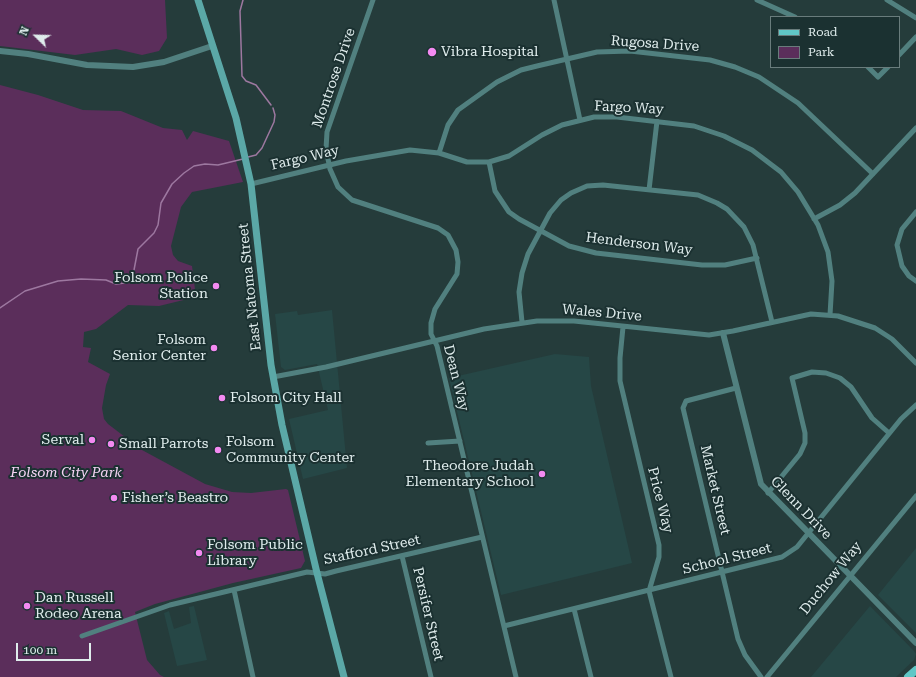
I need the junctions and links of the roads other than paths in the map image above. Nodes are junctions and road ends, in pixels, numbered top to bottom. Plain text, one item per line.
1 (198, 0) edge
2 (373, 0) edge
3 (554, 0) edge
4 (757, 0) edge
5 (887, 0) edge
6 (793, 16) edge
7 (916, 18) edge
8 (916, 37) edge
9 (212, 46) junction
10 (0, 51) edge
11 (900, 54) edge
12 (567, 59) junction
13 (869, 68) edge
14 (887, 68) edge
15 (580, 120) junction
16 (657, 121) junction
17 (916, 128) edge
18 (439, 152) junction
19 (488, 162) junction
20 (329, 164) junction
21 (873, 174) junction
22 (251, 184) junction
23 (649, 190) junction
24 (916, 212) edge
25 (814, 219) junction
26 (540, 231) junction
27 (757, 258) junction
28 (916, 281) edge
29 (830, 315) junction
30 (522, 322) junction
31 (772, 322) junction
32 (623, 326) junction
33 (723, 333) junction
34 (434, 341) junction
35 (916, 363) edge
36 (273, 377) junction
37 (736, 388) junction
38 (916, 405) edge
39 (889, 433) junction
40 (460, 441) junction
41 (428, 443) dead end
42 (768, 493) junction
43 (916, 496) edge
44 (808, 533) junction
45 (482, 537) junction
46 (402, 556) junction
47 (316, 573) junction
48 (722, 573) junction
49 (849, 575) junction
50 (234, 590) junction
51 (649, 591) junction
52 (574, 609) junction
53 (504, 626) junction
54 (82, 636) dead end
55 (916, 643) edge
56 (916, 670) edge
57 (253, 677) edge
58 (344, 677) edge
59 (431, 677) edge
60 (516, 677) edge
61 (591, 677) edge
62 (671, 677) edge
63 (761, 677) edge
64 (767, 677) edge
65 (908, 677) edge

1 - 9 main road, East Natoma Street
2 - 20 street, Montrose Drive
3 - 12 street
4 - 6 street
5 - 7 street
8 - 11 street
9 - 10 street
9 - 22 main road, East Natoma Street
12 - 15 street
12 - 18 street, Rugosa Drive
12 - 21 street, Rugosa Drive
13 - 14 street
15 - 16 street, Fargo Way
15 - 19 street, Fargo Way
16 - 23 street
16 - 25 street, Fargo Way
17 - 21 street
18 - 19 street, Fargo Way
18 - 20 street, Fargo Way
19 - 26 street, Henderson Way
20 - 22 street, Fargo Way
20 - 34 street, Dean Way
21 - 25 street
22 - 36 main road, East Natoma Street
23 - 26 street
23 - 27 street
24 - 28 street
25 - 29 street, Fargo Way
26 - 27 street, Henderson Way
26 - 30 street
27 - 31 street
29 - 31 street, Wales Drive
29 - 35 street, Wales Drive
30 - 32 street, Wales Drive
30 - 34 street, Wales Drive
31 - 33 street, Wales Drive
32 - 33 street, Wales Drive
32 - 51 street, Price Way
33 - 37 street, Glenn Drive
34 - 36 street, Wales Drive
34 - 40 street, Dean Way
36 - 47 main road, East Natoma Street
37 - 42 street, Glenn Drive
37 - 48 street, Market Street
38 - 39 street, School Street
39 - 42 street
39 - 44 street, School Street
40 - 41 street
40 - 45 street, Dean Way
42 - 44 street, Glenn Drive
43 - 49 street, Duchow Way
44 - 48 street, School Street
44 - 49 street, Glenn Drive
45 - 46 street, Stafford Street
45 - 53 street, Dean Way
46 - 47 street, Stafford Street
46 - 59 street, Persifer Street
47 - 50 street, Stafford Street
47 - 58 main road, East Natoma Street
48 - 51 street, School Street
48 - 63 street, Market Street
49 - 55 street, Glenn Drive
49 - 64 street, Duchow Way
50 - 54 street, Stafford Street
50 - 57 street
51 - 52 street, School Street
51 - 62 street, Price Way
52 - 53 street, School Street
52 - 61 street
53 - 60 street, Dean Way
56 - 65 main road

